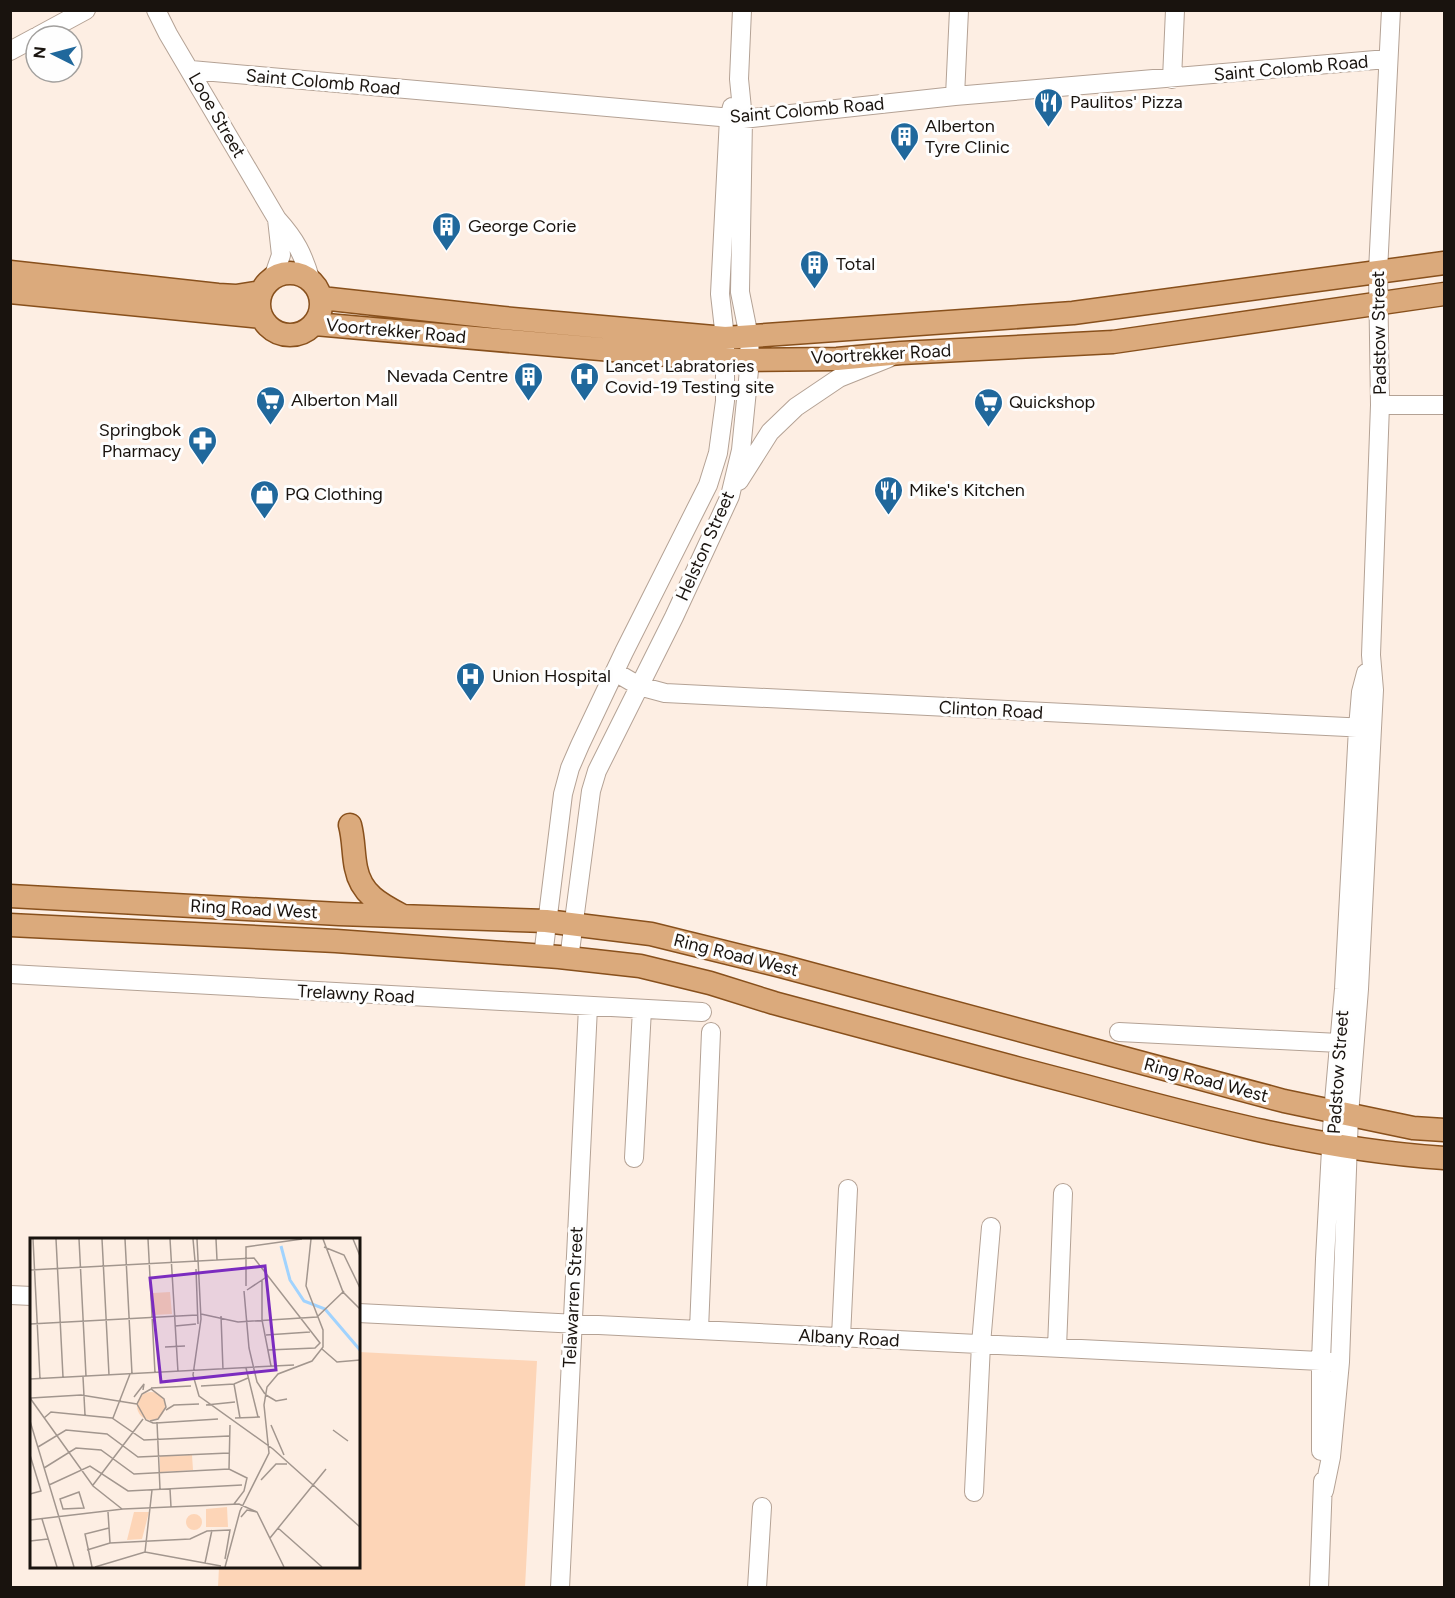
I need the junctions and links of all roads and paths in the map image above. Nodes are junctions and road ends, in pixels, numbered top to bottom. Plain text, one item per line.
1 (86, 10) edge
2 (156, 10) edge
3 (742, 10) edge
4 (959, 10) edge
5 (1175, 10) edge
6 (1391, 10) edge
7 (61, 24) edge
8 (24, 44) edge
9 (10, 51) edge
10 (1387, 59) junction
11 (191, 70) junction
12 (1172, 79) junction
13 (955, 96) junction
14 (736, 118) junction
15 (277, 219) junction
16 (1444, 263) edge
17 (1378, 271) junction
18 (10, 272) edge
19 (267, 285) junction
20 (316, 289) junction
21 (10, 292) edge
22 (1444, 294) edge
23 (1379, 303) junction
24 (261, 317) junction
25 (315, 324) junction
26 (749, 337) junction
27 (725, 349) junction
28 (902, 353) junction
29 (750, 360) junction
30 (1380, 405) junction
31 (1444, 405) edge
32 (730, 496) junction
33 (615, 672) junction
34 (639, 686) junction
35 (1365, 728) junction
36 (350, 825) dead end
37 (10, 896) edge
38 (403, 916) junction
39 (546, 921) junction
40 (10, 925) edge
41 (574, 925) junction
42 (543, 956) junction
43 (569, 959) junction
44 (10, 974) edge
45 (588, 1007) junction
46 (642, 1009) junction
47 (702, 1012) dead end
48 (711, 1032) dead end
49 (1119, 1032) dead end
50 (1339, 1043) junction
51 (1341, 1114) junction
52 (1444, 1130) edge
53 (1340, 1145) junction
54 (634, 1158) dead end
55 (1444, 1158) edge
56 (848, 1189) dead end
57 (1063, 1193) dead end
58 (991, 1227) dead end
59 (10, 1295) edge
60 (30, 1296) edge
61 (360, 1313) edge
62 (572, 1323) junction
63 (699, 1330) junction
64 (841, 1337) junction
65 (981, 1344) junction
66 (1057, 1348) junction
67 (1321, 1361) junction
68 (1340, 1362) junction
69 (1324, 1491) junction
70 (974, 1492) dead end
71 (762, 1507) dead end
72 (560, 1587) edge
73 (757, 1587) edge
74 (1319, 1587) edge

1 - 7 street
2 - 11 street, Looe Street
3 - 14 street, Helston Street
4 - 13 street
5 - 12 street
6 - 10 street, Padstow Street
8 - 9 street
10 - 12 street, Saint Colomb Road
10 - 17 street, Padstow Street
11 - 14 street, Saint Colomb Road
11 - 15 street, Looe Street
12 - 13 street, Saint Colomb Road
13 - 14 street, Saint Colomb Road
14 - 26 street, Helston Street
14 - 27 street, Helston Street
15 - 19 street, Looe Street
15 - 20 street, Looe Street
16 - 17 main road, Voortrekker Road
17 - 23 street, Padstow Street
17 - 26 main road, Voortrekker Road
18 - 19 main road, Voortrekker Road
19 - 20 main road, Voortrekker Road
19 - 24 main road
20 - 25 main road, Voortrekker Road
20 - 27 main road, Voortrekker Road
21 - 24 main road
22 - 23 main road, Voortrekker Road
23 - 28 main road, Voortrekker Road
23 - 30 street, Padstow Street
24 - 25 main road, Voortrekker Road
25 - 27 main road, Voortrekker Road
26 - 27 main road, Voortrekker Road
26 - 29 street, Helston Street
27 - 29 main road, Voortrekker Road
27 - 33 street, Helston Street
28 - 29 main road, Voortrekker Road
28 - 32 street
29 - 32 street, Helston Street
30 - 31 street
30 - 35 street, Padstow Street
32 - 34 street, Helston Street
33 - 34 street, Clinton Road
33 - 39 street, Helston Street
34 - 35 street, Clinton Road
34 - 41 street, Helston Street
35 - 50 street, Padstow Street
35 - 51 street, Padstow Street
36 - 38 main road
37 - 38 main road, Ring Road West
38 - 39 main road, Ring Road West
39 - 41 main road, Ring Road West
39 - 42 street, Helston Street
40 - 42 main road, Ring Road West
41 - 43 street, Helston Street
41 - 51 main road, Ring Road West
42 - 43 main road, Ring Road West
43 - 53 main road, Ring Road West
44 - 45 street, Trelawny Road
45 - 46 street, Trelawny Road
45 - 62 street, Telawarren Street
46 - 47 street, Trelawny Road
46 - 54 street
48 - 63 street
49 - 50 street
50 - 51 street, Padstow Street
51 - 52 main road, Ring Road West
51 - 53 street, Padstow Street
53 - 55 main road, Ring Road West
53 - 67 street, Padstow Street
53 - 68 street, Padstow Street
56 - 64 street
57 - 66 street
58 - 65 street
59 - 60 street
61 - 62 street, Albany Road
62 - 63 street, Albany Road
62 - 72 street, Telawarren Street
63 - 64 street, Albany Road
64 - 65 street, Albany Road
65 - 66 street, Albany Road
65 - 70 street
66 - 67 street, Albany Road
67 - 68 street, Albany Road
67 - 69 street, Padstow Street
68 - 69 street, Padstow Street
69 - 74 street, Padstow Street
71 - 73 street

